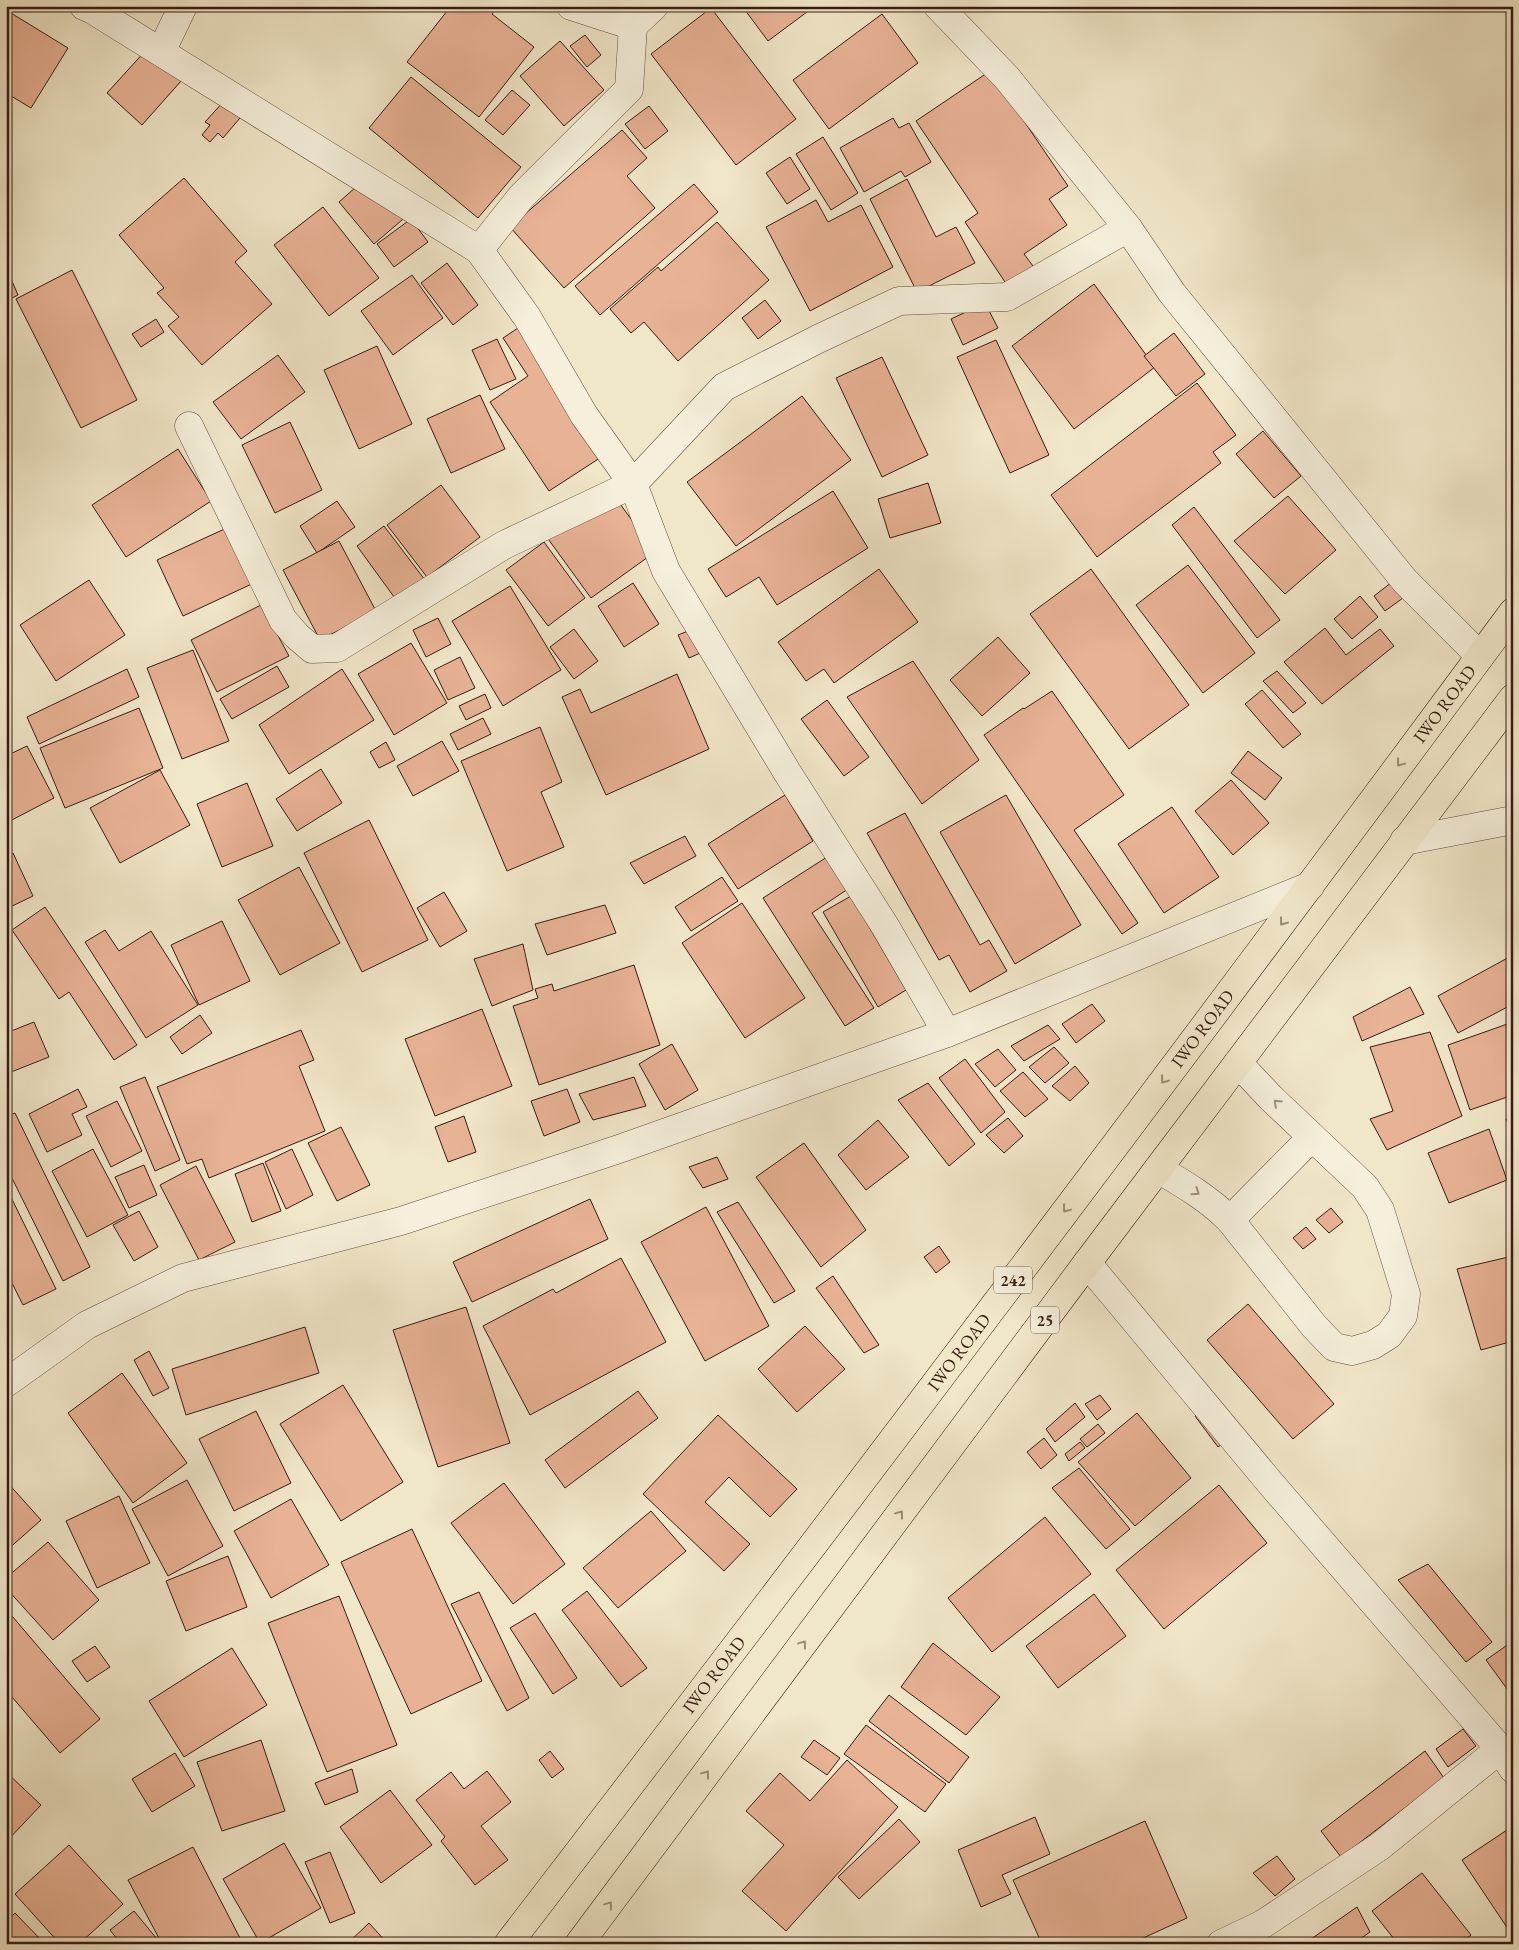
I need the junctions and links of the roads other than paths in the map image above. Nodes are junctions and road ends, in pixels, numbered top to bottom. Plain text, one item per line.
1 (84, 6) edge
2 (183, 6) edge
3 (571, 6) edge
4 (654, 6) edge
5 (938, 6) edge
6 (633, 26) junction
7 (161, 52) junction
8 (1128, 228) junction
9 (479, 250) junction
10 (189, 426) dead end
11 (633, 484) junction
12 (1513, 612) edge
13 (1480, 656) junction
14 (1513, 698) edge
15 (1512, 823) edge
16 (1404, 841) junction
17 (1310, 886) junction
18 (947, 1033) junction
19 (1238, 1063) junction
20 (1312, 1137) junction
21 (1158, 1169) junction
22 (1230, 1220) junction
23 (1087, 1263) junction
24 (6, 1383) edge
25 (1506, 1759) edge
26 (508, 1944) edge
27 (580, 1944) edge
28 (1221, 1944) edge

1 - 7 street
2 - 7 street
3 - 6 street
4 - 6 street
5 - 8 street
6 - 9 street
7 - 9 street
8 - 11 street
8 - 13 street
9 - 11 street
10 - 11 street
11 - 18 street
12 - 13 main road, IWO ROAD / 242
13 -> 17 main road, IWO ROAD / 242
14 - 16 main road, 25
15 - 16 street
16 - 19 main road, 25
17 - 18 street
17 -> 26 main road, IWO ROAD / 242
18 - 24 street
20 -> 19 street
19 - 21 main road, 25
20 - 22 street
20 - 22 street
21 -> 22 street
21 - 23 main road, 25
23 - 25 street
27 -> 23 main road, 25
25 - 28 street

